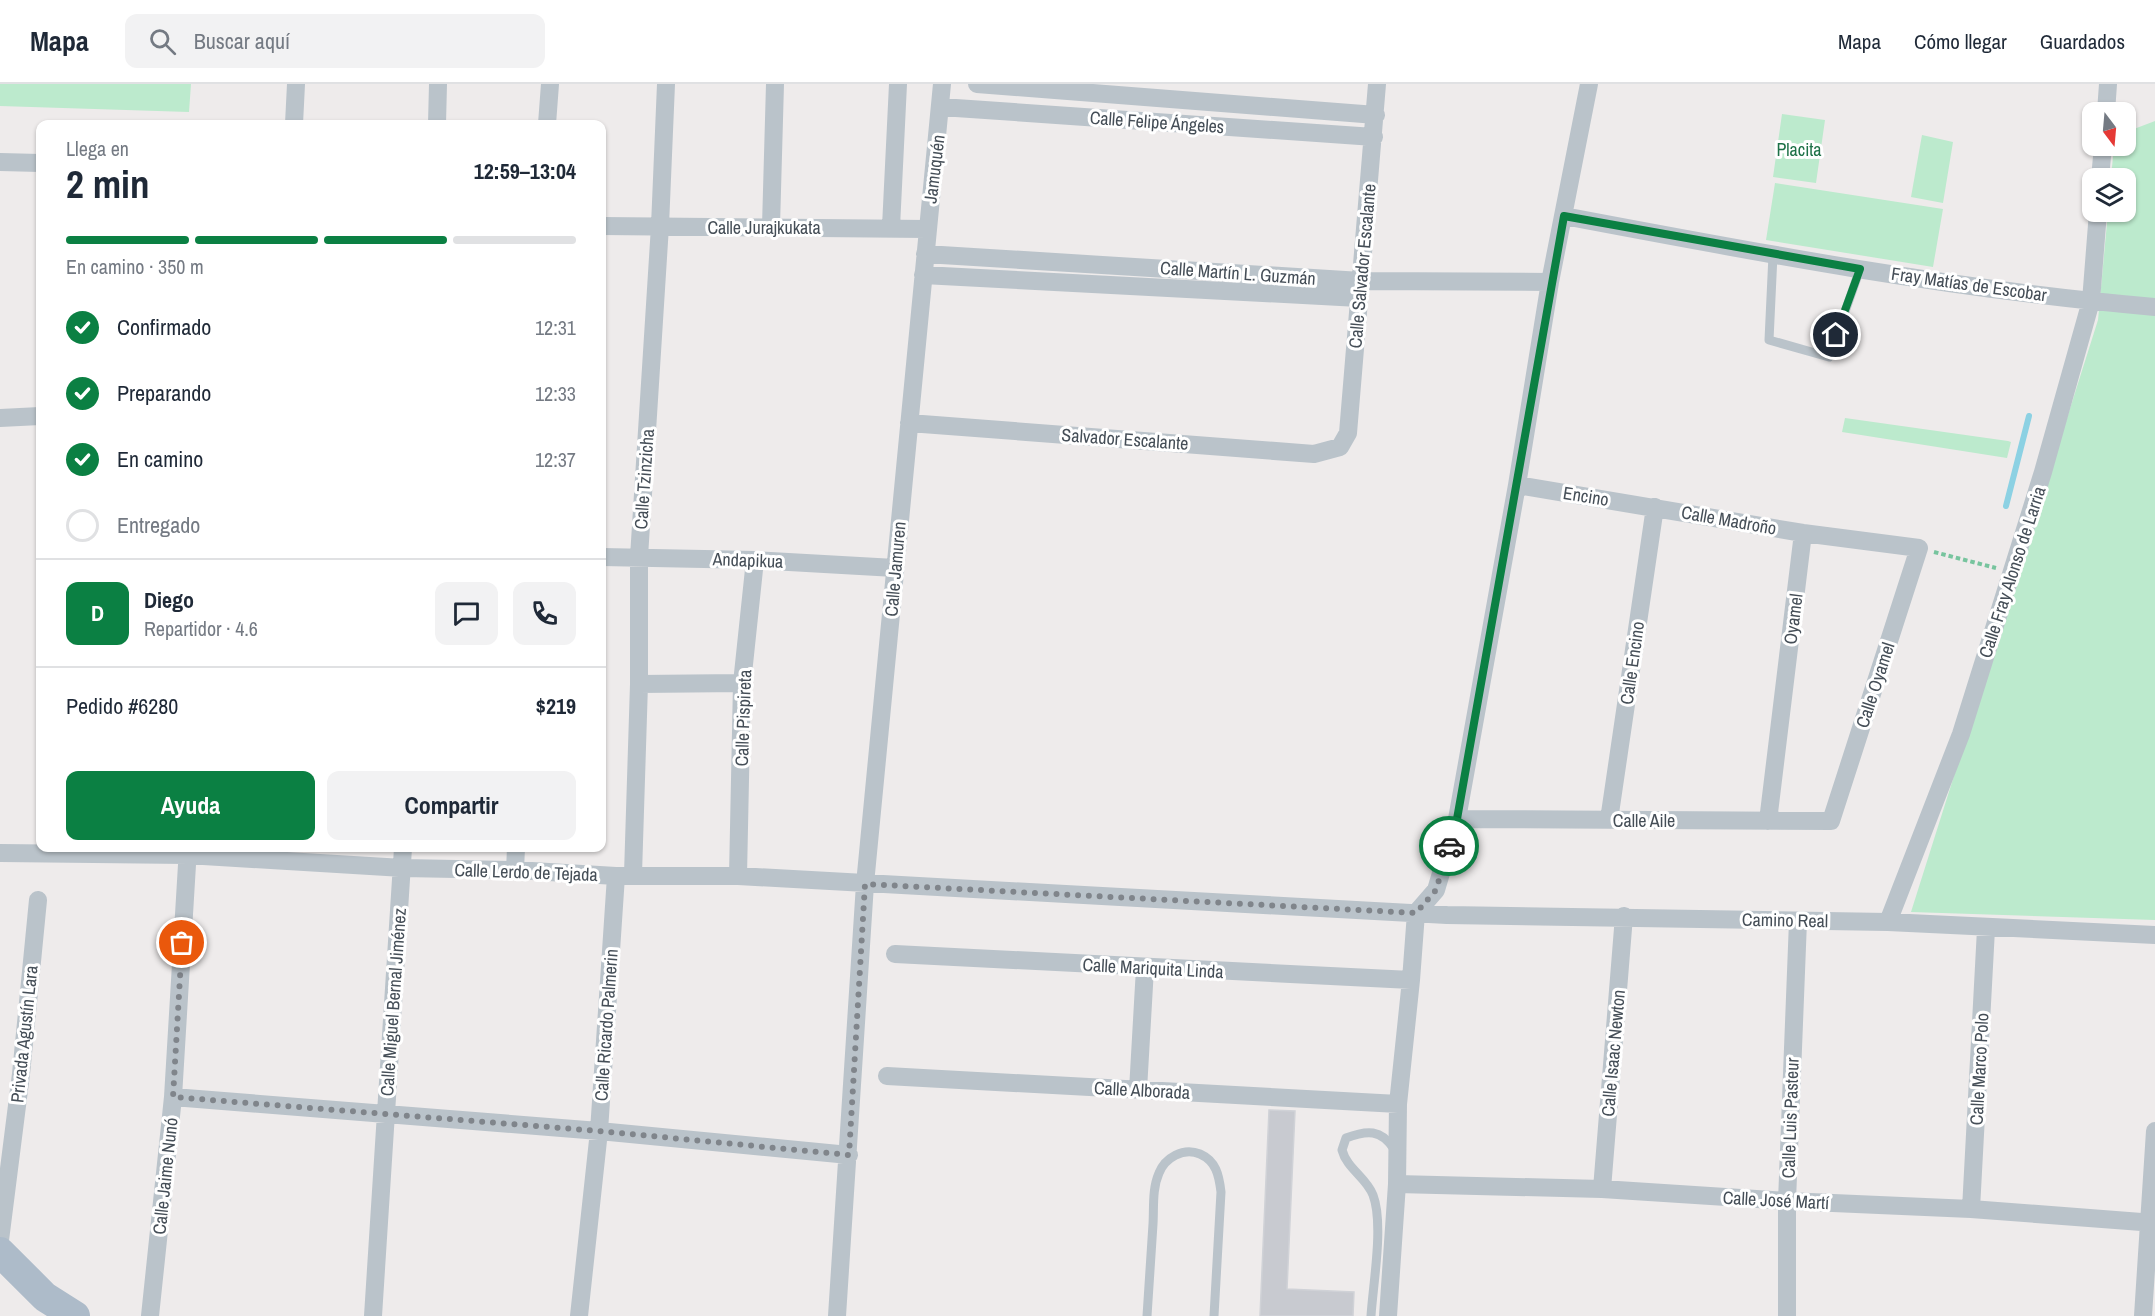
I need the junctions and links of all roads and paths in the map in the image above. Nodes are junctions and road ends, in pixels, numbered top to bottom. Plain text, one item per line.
1 (296, 84) edge
2 (438, 84) edge
3 (550, 84) edge
4 (666, 84) edge
5 (775, 84) edge
6 (898, 84) edge
7 (942, 84) edge
8 (977, 84) edge
9 (1377, 84) edge
10 (1589, 84) edge
11 (2108, 84) edge
12 (1150, 98) junction
13 (2107, 102) edge
14 (941, 107) junction
15 (1376, 115) junction
16 (294, 120) edge
17 (436, 120) edge
18 (547, 120) edge
19 (1147, 121) junction
20 (1374, 137) junction
21 (0, 162) edge
22 (36, 163) edge
23 (1564, 216) junction
24 (2097, 222) edge
25 (606, 226) edge
26 (660, 226) junction
27 (771, 226) junction
28 (891, 227) junction
29 (927, 229) junction
30 (925, 254) junction
31 (1773, 255) junction
32 (1144, 267) junction
33 (1860, 269) junction
34 (923, 275) junction
35 (1550, 282) junction
36 (1141, 288) junction
37 (1360, 289) junction
38 (2091, 301) junction
39 (2155, 307) edge
40 (36, 416) edge
41 (0, 418) edge
42 (909, 423) junction
43 (1340, 447) joint
44 (1518, 485) junction
45 (1655, 507) junction
46 (1803, 533) junction
47 (1919, 548) junction
48 (606, 557) edge
49 (639, 557) junction
50 (755, 560) junction
51 (895, 568) junction
52 (2012, 572) junction
53 (742, 683) junction
54 (639, 684) junction
55 (1457, 819) junction
56 (1609, 820) junction
57 (1768, 821) junction
58 (1831, 821) joint
59 (94, 852) edge
60 (187, 852) edge
61 (200, 852) edge
62 (403, 852) edge
63 (516, 852) edge
64 (0, 853) edge
65 (403, 868) junction
66 (515, 870) junction
67 (625, 875) junction
68 (738, 876) junction
69 (865, 884) junction
70 (38, 900) dead end
71 (1416, 913) junction
72 (1624, 916) junction
73 (1798, 921) junction
74 (1888, 922) junction
75 (1986, 929) junction
76 (2155, 935) edge
77 (895, 954) dead end
78 (1145, 968) junction
79 (1412, 980) junction
80 (887, 1076) dead end
81 (1138, 1090) junction
82 (173, 1097) junction
83 (1398, 1104) junction
84 (384, 1114) junction
85 (599, 1131) junction
86 (2155, 1131) edge
87 (1397, 1154) junction
88 (849, 1155) junction
89 (1397, 1184) junction
90 (1602, 1189) junction
91 (1787, 1201) junction
92 (1971, 1209) junction
93 (2152, 1223) edge
94 (0, 1240) edge
95 (0, 1252) edge
96 (75, 1316) edge
97 (150, 1316) edge
98 (373, 1316) edge
99 (579, 1316) edge
100 (837, 1316) edge
101 (1147, 1316) edge
102 (1214, 1316) edge
103 (1371, 1316) edge
104 (1388, 1316) edge
105 (1786, 1316) edge
106 (2143, 1316) edge

1 - 16 street
2 - 17 street
3 - 18 street
4 - 26 street, Calle Tzinzicha
5 - 27 street
6 - 28 street
7 - 14 street, Jamuquén
8 - 12 street, Calle Felipe Ángeles
9 - 15 street, Calle Salvador Escalante
10 - 23 street
11 - 13 street
12 - 15 street, Calle Felipe Ángeles
12 - 19 street
14 - 19 street, Calle Felipe Ángeles
14 - 29 street, Jamuquén
15 - 20 street, Calle Salvador Escalante
19 - 20 street, Calle Felipe Ángeles
20 - 37 street, Calle Salvador Escalante
21 - 22 street
23 - 31 street, Fray Matías de Escobar
23 - 35 street
24 - 38 street, Calle Fray Alonso de Larria
25 - 26 street, Calle Jurajkukata
26 - 27 street, Calle Jurajkukata
26 - 49 street, Calle Tzinzicha
27 - 28 street, Calle Jurajkukata
28 - 29 street, Calle Jurajkukata
29 - 30 street, Jamuquén
30 - 32 street, Calle Martín L. Guzmán
30 - 34 street, Calle Jamuren
31 - 33 street, Fray Matías de Escobar
31 - 33 lane
32 - 36 street
32 - 37 street, Calle Martín L. Guzmán
33 - 38 street, Fray Matías de Escobar
34 - 36 street, Calle Martín L. Guzmán
34 - 42 street, Calle Jamuren
35 - 37 street, Calle Martín L. Guzmán
35 - 44 street
36 - 37 street, Calle Martín L. Guzmán
37 - 43 street, Calle Salvador Escalante
38 - 39 street, Fray Matías de Escobar
38 - 52 street, Calle Fray Alonso de Larria
40 - 41 street
42 - 43 street, Salvador Escalante
42 - 51 street, Calle Jamuren
44 - 45 street, Encino
44 - 55 street
45 - 46 street, Calle Madroño
45 - 56 street, Calle Encino
46 - 47 street
46 - 57 street, Oyamel
47 - 52 path
47 - 58 street, Calle Oyamel
48 - 49 street, Andapikua
49 - 50 street, Andapikua
49 - 54 street, Calle Tzinzicha
50 - 51 street, Andapikua
50 - 53 street, Calle Pispireta
51 - 69 street, Calle Jamuren
52 - 74 street, Calle Fray Alonso de Larria
53 - 54 street
53 - 68 street, Calle Pispireta
54 - 67 street, Calle Tzinzicha
55 - 56 street, Calle Aile
55 - 71 street
56 - 57 street, Calle Aile
57 - 58 street, Calle Aile
59 - 64 street, Calle Lerdo de Tejada
60 - 82 street, Calle Jaime Nunó
61 - 65 street, Calle Lerdo de Tejada
62 - 65 street, Calle Miguel Bernal Jiménez
63 - 66 street
65 - 66 street, Calle Lerdo de Tejada
65 - 84 street, Calle Miguel Bernal Jiménez
66 - 67 street, Calle Lerdo de Tejada
67 - 68 street, Calle Lerdo de Tejada
67 - 85 street, Calle Ricardo Palmerin
68 - 69 street, Calle Lerdo de Tejada
69 - 71 street, Calle Lerdo de Tejada
69 - 88 street, Calle Jamuren
70 - 94 street, Privada Agustín Lara
71 - 72 street, Camino Real
71 - 79 street
72 - 73 street, Camino Real
72 - 90 street, Calle Isaac Newton
73 - 74 street, Camino Real
73 - 91 street, Calle Luis Pasteur
74 - 75 street, Camino Real
75 - 76 street, Camino Real
75 - 92 street, Calle Marco Polo
77 - 78 street, Calle Mariquita Linda
78 - 79 street, Calle Mariquita Linda
78 - 81 street
79 - 83 street
80 - 81 street, Calle Alborada
81 - 83 street, Calle Alborada
82 - 84 street
82 - 97 street, Calle Jaime Nunó
83 - 87 street
84 - 85 street
84 - 98 street, Calle Miguel Bernal Jiménez
85 - 88 street
85 - 99 street, Calle Ricardo Palmerin
86 - 93 street
87 - 89 street
87 - 103 lane
88 - 100 street, Calle Jamuren
89 - 90 street, Calle José Martí
89 - 104 street
90 - 91 street, Calle José Martí
91 - 92 street, Calle José Martí
91 - 105 street, Calle Luis Pasteur
92 - 93 street, Calle José Martí
93 - 106 street
95 - 96 main road
101 - 102 lane

